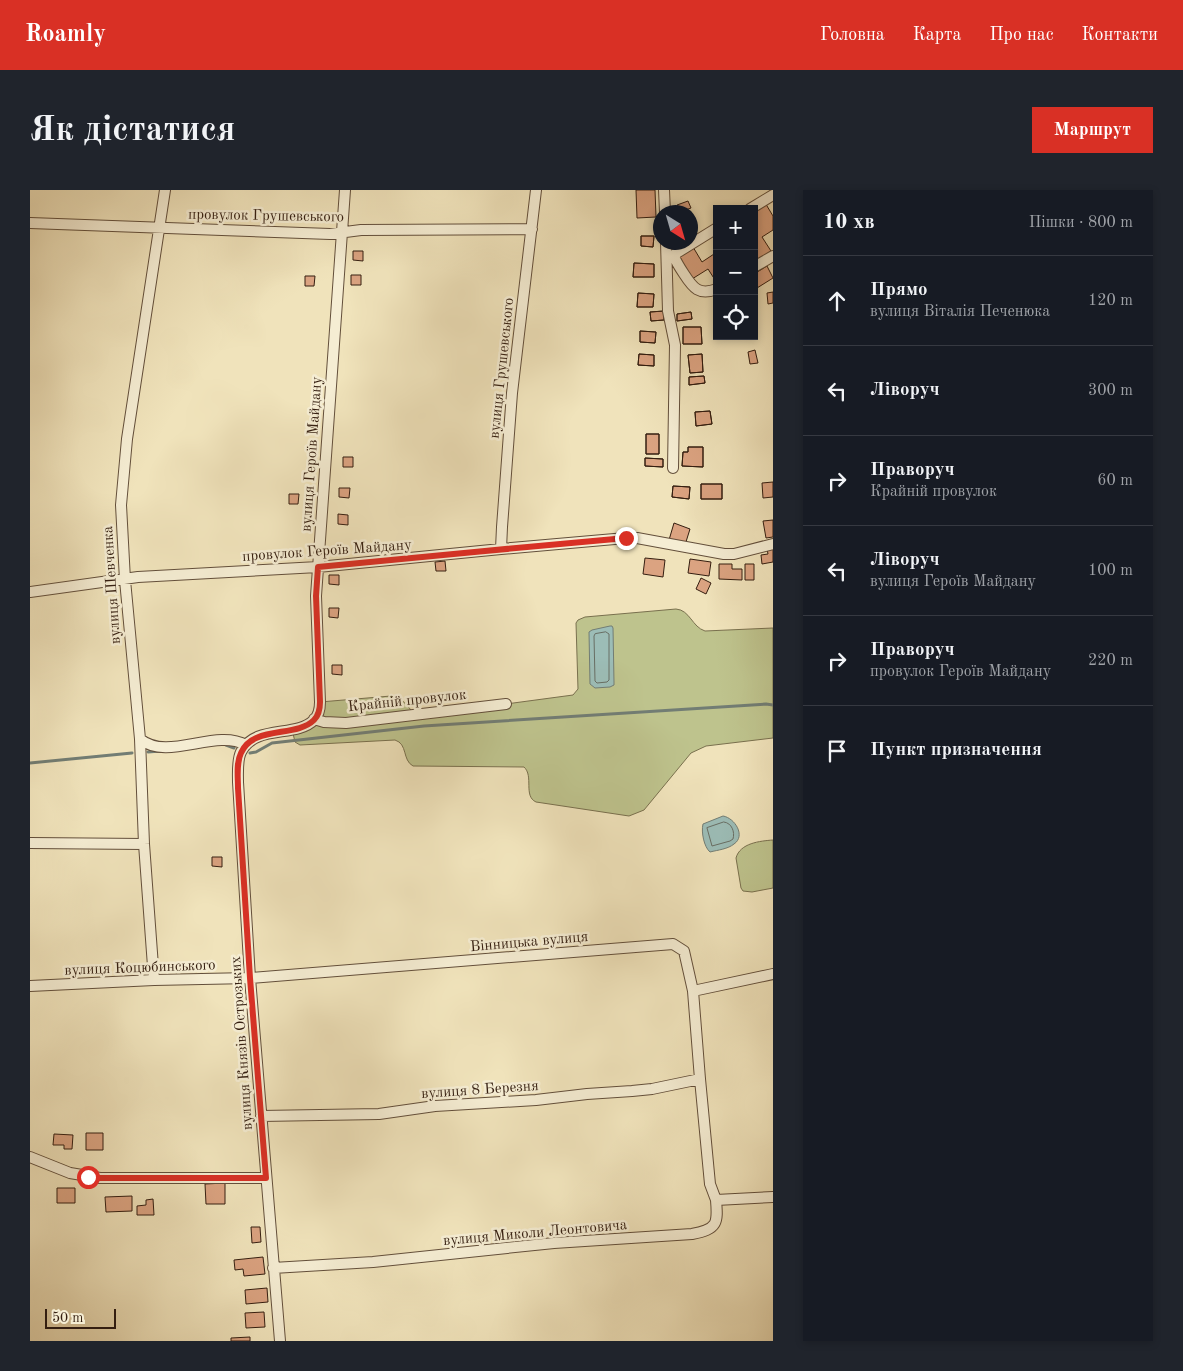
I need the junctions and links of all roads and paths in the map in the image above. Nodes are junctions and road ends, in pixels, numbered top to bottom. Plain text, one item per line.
1 (165, 190) edge
2 (345, 190) edge
3 (536, 190) edge
4 (664, 190) edge
5 (773, 196) edge
6 (665, 205) edge
7 (757, 205) edge
8 (30, 223) edge
9 (159, 228) junction
10 (532, 229) junction
11 (713, 230) edge
12 (342, 232) junction
13 (666, 250) edge
14 (773, 256) edge
15 (758, 265) edge
16 (713, 290) edge
17 (673, 468) dead end
18 (773, 544) edge
19 (502, 549) junction
20 (318, 567) junction
21 (125, 580) junction
22 (30, 592) edge
23 (506, 704) dead end
24 (314, 720) junction
25 (140, 739) junction
26 (246, 745) junction
27 (30, 843) edge
28 (144, 844) junction
29 (773, 974) edge
30 (250, 978) junction
31 (154, 980) junction
32 (30, 986) edge
33 (693, 992) junction
34 (700, 1079) junction
35 (261, 1116) junction
36 (30, 1157) edge
37 (266, 1178) junction
38 (773, 1197) edge
39 (716, 1200) junction
40 (273, 1268) junction
41 (280, 1341) edge

1 - 9 street, вулиця Шевченка
2 - 12 street, вулиця Героїв Майдану
3 - 10 street, вулиця Грушевського
4 - 6 street
5 - 7 street
8 - 9 street, провулок Грушевського
9 - 12 street, провулок Грушевського
9 - 21 street, вулиця Шевченка
10 - 12 street, провулок Грушевського
10 - 19 street, вулиця Грушевського
11 - 16 street
12 - 20 street, вулиця Героїв Майдану
13 - 17 street
14 - 15 street
18 - 19 street, провулок Героїв Майдану
19 - 20 street, провулок Героїв Майдану
20 - 21 street, провулок Героїв Майдану
20 - 24 street, вулиця Героїв Майдану
21 - 22 street, провулок Героїв Майдану
21 - 25 street, вулиця Шевченка
23 - 24 street, Крайній провулок
24 - 26 street, Крайній провулок
25 - 26 street
25 - 28 street, вулиця Шевченка
26 - 30 street, вулиця Князів Острозьких
27 - 28 street
28 - 31 street, вулиця Шевченка
29 - 33 street
30 - 31 street, вулиця Коцюбинського
30 - 33 street, Вінницька вулиця
30 - 35 street, вулиця Князів Острозьких
31 - 32 street, вулиця Коцюбинського
33 - 34 street, Вінницька вулиця
34 - 35 street, вулиця 8 Березня
34 - 39 street, Вінницька вулиця
35 - 37 street, вулиця Князів Острозьких
36 - 37 street
37 - 40 street, вулиця Князів Острозьких
38 - 39 street
39 - 40 street, вулиця Миколи Леонтовича
40 - 41 street, вулиця Князів Острозьких

